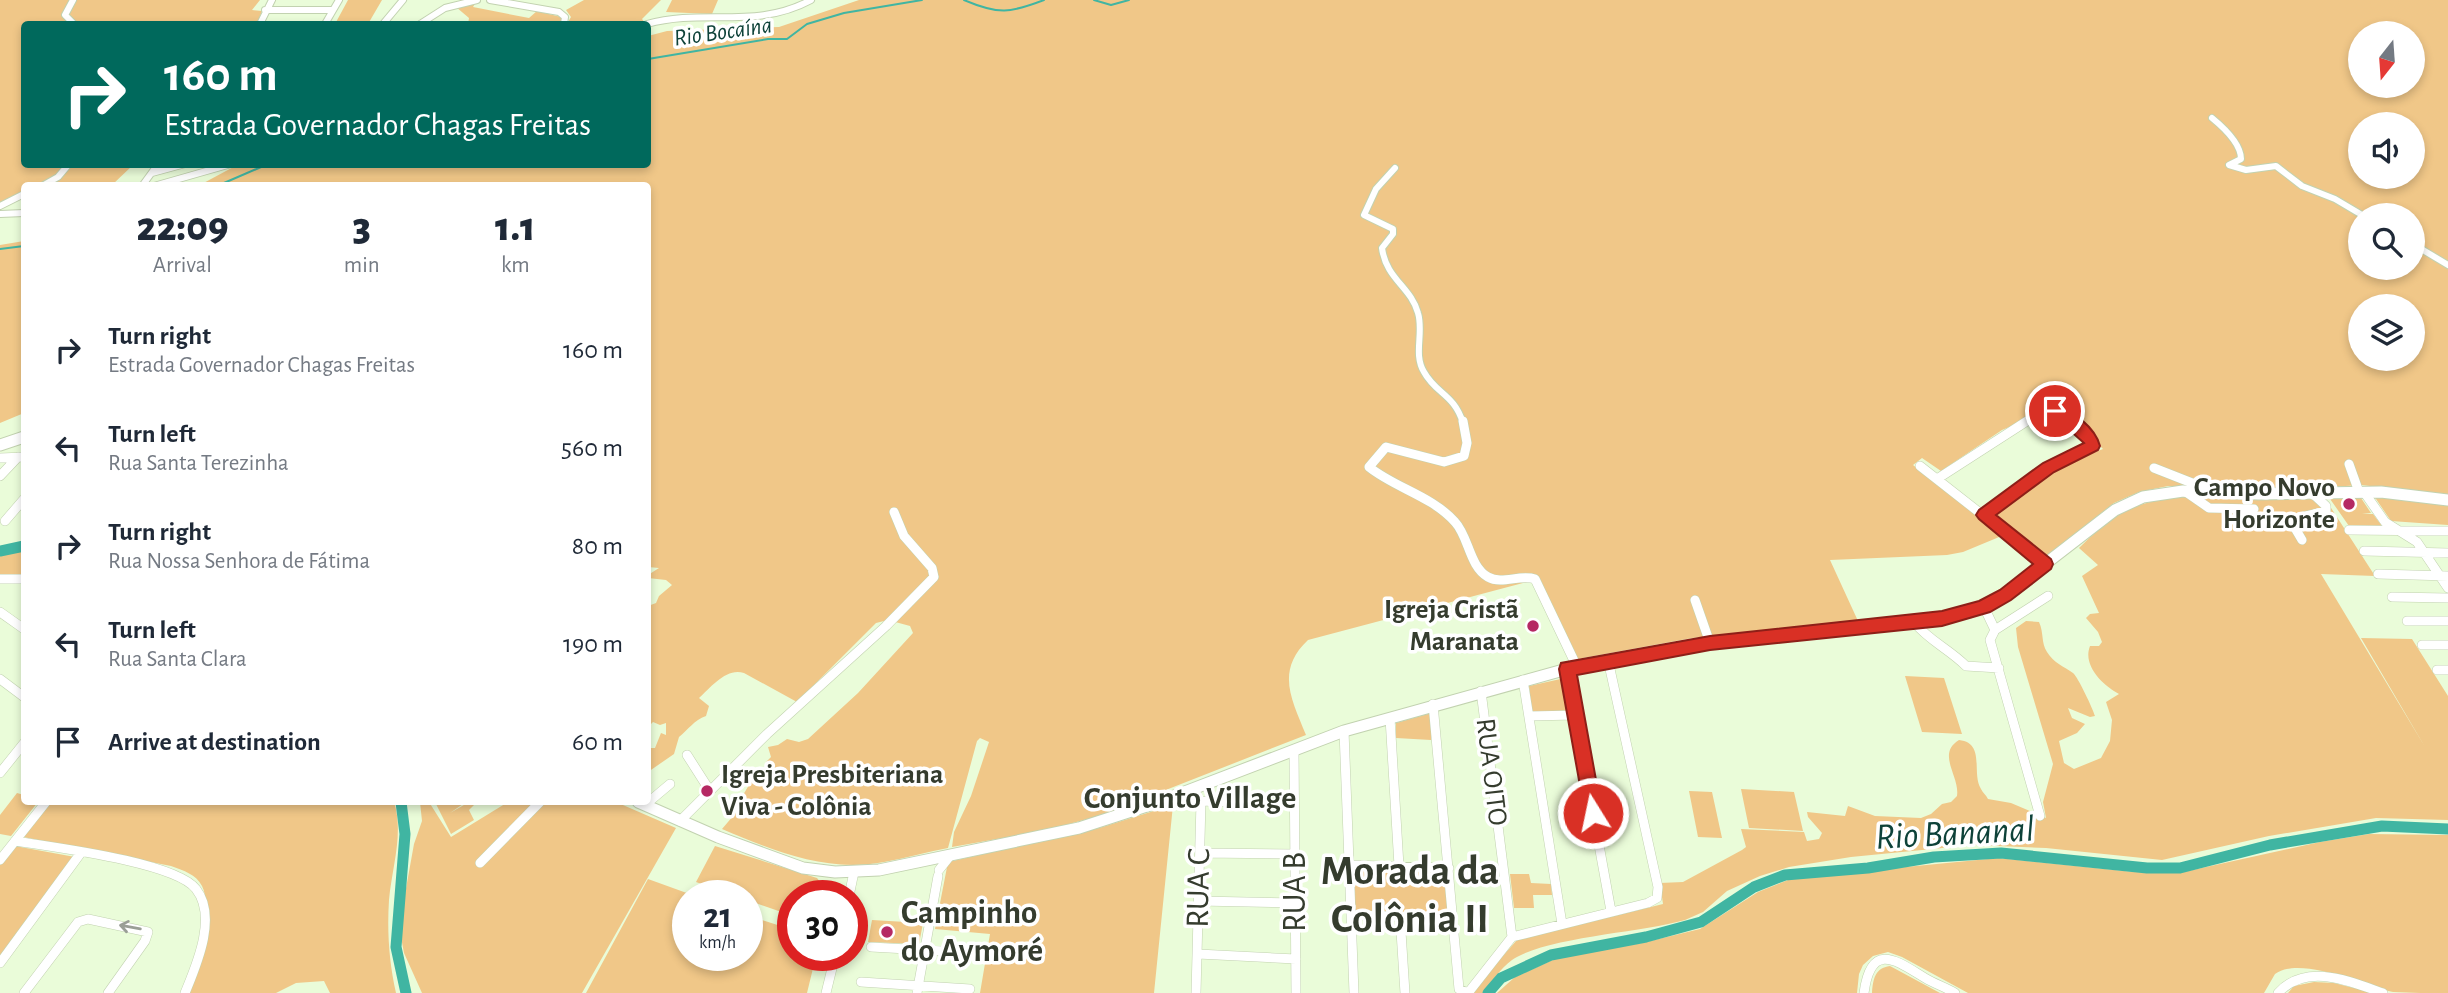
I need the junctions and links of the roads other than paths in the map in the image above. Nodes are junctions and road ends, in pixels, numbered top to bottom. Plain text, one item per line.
1 (73, 0) edge
2 (272, 0) edge
3 (339, 0) edge
4 (403, 0) edge
5 (477, 0) edge
6 (490, 0) edge
7 (811, 0) edge
8 (452, 2) edge
9 (265, 10) junction
10 (333, 10) junction
11 (71, 21) edge
12 (261, 21) edge
13 (327, 21) edge
14 (385, 21) edge
15 (424, 21) edge
16 (565, 21) edge
17 (651, 23) edge
18 (2212, 118) dead end
19 (66, 168) edge
20 (155, 168) edge
21 (170, 168) edge
22 (217, 168) edge
23 (1395, 168) dead end
24 (152, 173) junction
25 (49, 182) edge
26 (145, 182) edge
27 (168, 182) edge
28 (21, 196) edge
29 (0, 206) edge
30 (2348, 207) edge
31 (21, 212) edge
32 (0, 214) edge
33 (2425, 251) edge
34 (2448, 265) edge
35 (21, 438) edge
36 (0, 445) edge
37 (21, 457) edge
38 (0, 458) edge
39 (2348, 464) dead end
40 (1920, 466) dead end
41 (2154, 468) dead end
42 (0, 477) edge
43 (1937, 479) junction
44 (2183, 491) junction
45 (2361, 492) junction
46 (2216, 493) junction
47 (2312, 494) junction
48 (2448, 500) edge
49 (21, 502) edge
50 (2254, 509) dead end
51 (894, 512) dead end
52 (1984, 515) junction
53 (2, 523) edge
54 (2398, 529) junction
55 (2349, 530) dead end
56 (2448, 531) edge
57 (2302, 540) dead end
58 (2364, 551) dead end
59 (2424, 552) junction
60 (2448, 553) edge
61 (2045, 564) junction
62 (2378, 574) dead end
63 (2444, 575) edge
64 (0, 579) edge
65 (21, 579) edge
66 (2448, 588) edge
67 (2048, 596) dead end
68 (2392, 597) dead end
69 (2448, 598) edge
70 (1695, 600) dead end
71 (1984, 607) junction
72 (0, 612) edge
73 (2407, 621) dead end
74 (2448, 621) edge
75 (1914, 622) junction
76 (21, 627) edge
77 (1995, 630) junction
78 (1710, 643) junction
79 (2421, 645) dead end
80 (2448, 645) edge
81 (1608, 660) junction
82 (1572, 668) junction
83 (1999, 668) junction
84 (2437, 670) dead end
85 (2448, 670) edge
86 (0, 679) edge
87 (1522, 680) junction
88 (1481, 691) junction
89 (21, 695) edge
90 (1433, 704) junction
91 (1574, 715) junction
92 (1530, 716) junction
93 (1390, 718) junction
94 (1344, 732) junction
95 (21, 747) edge
96 (1294, 750) junction
97 (687, 755) dead end
98 (0, 774) edge
99 (1206, 782) junction
100 (670, 784) dead end
101 (710, 791) junction
102 (1185, 791) junction
103 (651, 796) edge
104 (1201, 801) junction
105 (44, 805) edge
106 (537, 805) edge
107 (645, 805) edge
108 (1294, 805) junction
109 (2040, 816) dead end
110 (680, 821) junction
111 (15, 841) junction
112 (1200, 853) junction
113 (80, 854) junction
114 (1295, 854) junction
115 (0, 860) edge
116 (481, 863) dead end
117 (1350, 866) junction
118 (1399, 866) junction
119 (1449, 867) junction
120 (937, 868) junction
121 (855, 872) junction
122 (853, 880) edge
123 (1199, 901) junction
124 (1295, 903) junction
125 (1611, 911) junction
126 (1351, 915) junction
127 (1400, 916) junction
128 (1453, 918) junction
129 (1562, 924) junction
130 (1512, 937) junction
131 (871, 947) dead end
132 (925, 950) junction
133 (979, 953) dead end
134 (1198, 954) junction
135 (1296, 959) junction
136 (0, 963) edge
137 (831, 971) edge
138 (861, 982) dead end
139 (917, 989) edge
140 (970, 989) dead end
141 (1469, 992) edge
142 (24, 993) edge
143 (108, 993) edge
144 (185, 993) edge
145 (826, 993) edge
146 (1196, 993) edge
147 (1296, 993) edge
148 (1354, 993) edge
149 (1405, 993) edge
150 (1864, 993) edge
151 (1955, 993) edge
152 (2278, 993) edge
153 (2383, 993) edge

1 - 11 street
2 - 9 street
3 - 10 street
4 - 14 street
5 - 8 street
6 - 16 street
7 - 17 street
8 - 15 street
9 - 10 street
9 - 12 street
10 - 13 street
18 - 30 street
19 - 25 street
20 - 24 street
21 - 24 street
22 - 27 street
23 - 82 street
24 - 26 street
28 - 29 street
31 - 32 street
33 - 34 street
35 - 36 main road
37 - 38 street
37 - 42 street
39 - 45 street
40 - 43 street
41 - 46 street
43 - 52 street
43 - 52 street
44 - 46 main road
44 - 50 street
44 - 61 main road
45 - 47 main road
45 - 48 main road
45 - 54 street
46 - 47 main road
47 - 57 street
49 - 53 street
51 - 101 street
52 - 61 street
54 - 55 street
54 - 56 street
54 - 59 street
58 - 59 street
59 - 60 street
59 - 63 street
61 - 71 main road
62 - 63 street
63 - 66 street
64 - 65 street
67 - 77 street
68 - 69 street
70 - 78 street
71 - 75 main road
71 - 77 street
72 - 76 street
73 - 74 street
75 - 78 main road
75 - 83 street
77 - 83 street
78 - 81 main road
79 - 80 street
81 - 82 main road
81 - 125 street
82 - 87 main road
82 - 91 street
83 - 109 street
84 - 85 street
86 - 89 street
87 - 88 main road
87 - 92 street
88 - 90 main road
88 - 130 street, RUA OITO
90 - 93 main road
90 - 119 street
91 - 92 street
91 - 125 street
92 - 129 street
93 - 94 main road
93 - 118 street
94 - 96 main road
94 - 117 street
95 - 98 street
96 - 99 main road
96 - 108 street, RUA B
97 - 101 street
99 - 102 main road
99 - 104 street, RUA C
100 - 103 street
101 - 110 street
102 - 104 street
102 - 120 main road
104 - 108 street
104 - 112 street, RUA C
105 - 111 street
106 - 116 street
107 - 110 main road
108 - 114 street, RUA B
110 - 121 main road
111 - 113 street
111 - 115 street
112 - 114 street
112 - 123 street, RUA C
113 - 136 street
113 - 144 street
114 - 124 street, RUA B
117 - 118 street
117 - 126 street
118 - 119 street
119 - 128 street
120 - 121 main road
120 - 132 street
121 - 122 street
123 - 124 street
123 - 134 street, RUA C
124 - 135 street, RUA B
125 - 129 street
126 - 127 street
126 - 148 street
127 - 128 street
127 - 149 street
128 - 141 street
129 - 130 street
130 - 141 street
131 - 132 street
132 - 133 street
132 - 139 street
134 - 135 street
134 - 146 street, RUA C
135 - 147 street, RUA B
137 - 145 street
138 - 139 street
139 - 140 street
143 -> 142 street
150 - 151 street
152 - 153 street

